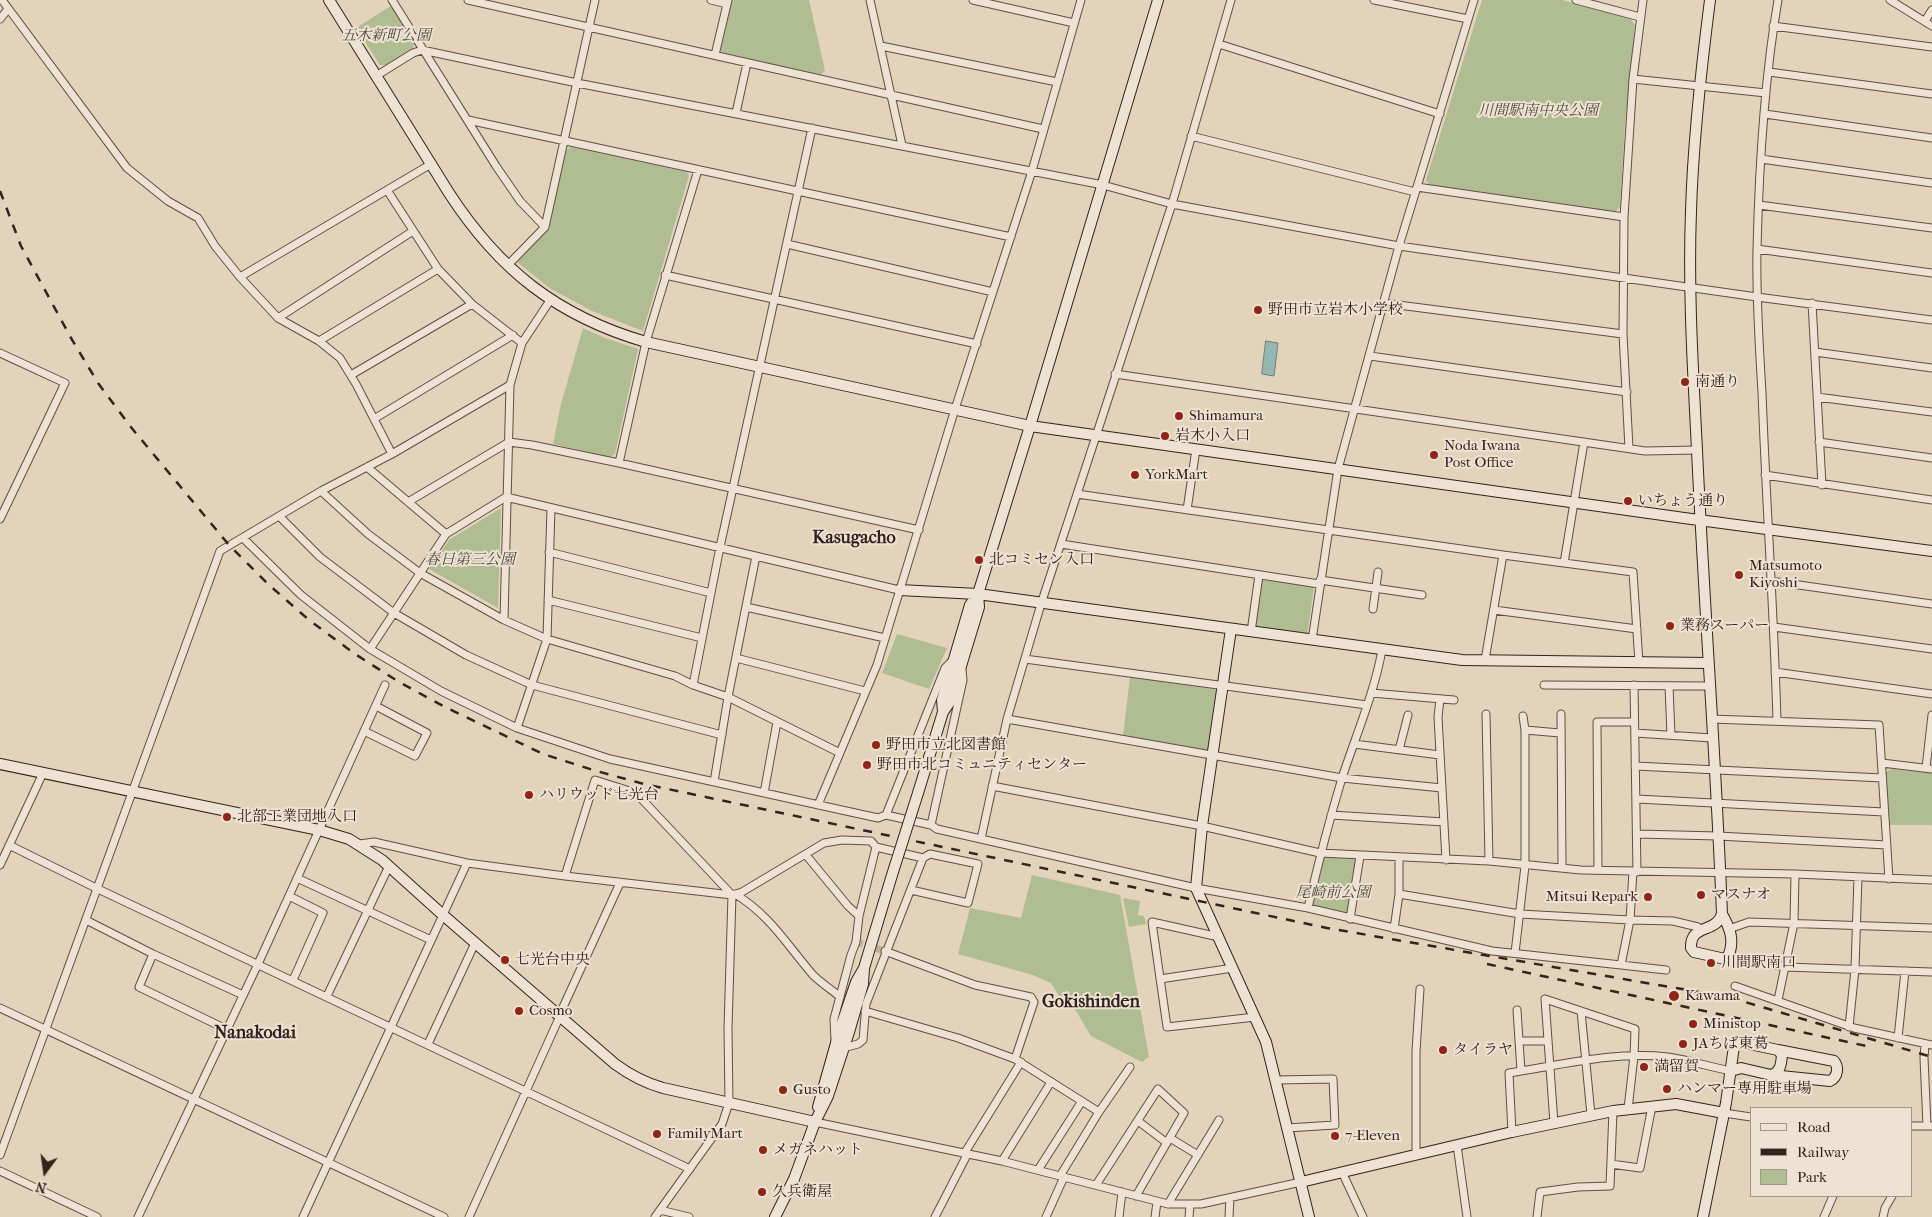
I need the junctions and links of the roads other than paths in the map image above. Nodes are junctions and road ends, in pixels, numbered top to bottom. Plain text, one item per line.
1 (2, 0) edge
2 (329, 0) edge
3 (392, 0) edge
4 (468, 0) edge
5 (595, 0) edge
6 (711, 0) edge
7 (870, 0) edge
8 (973, 0) edge
9 (1081, 0) edge
10 (1158, 0) edge
11 (1231, 0) edge
12 (1374, 0) edge
13 (1474, 0) edge
14 (1576, 0) edge
15 (1643, 0) edge
16 (1710, 0) edge
17 (1778, 0) edge
18 (1890, 0) edge
19 (728, 2) edge
20 (8, 9) junction
21 (1932, 10) edge
22 (1640, 17) junction
23 (1468, 19) junction
24 (0, 20) edge
25 (1925, 22) junction
26 (1074, 23) junction
27 (589, 26) junction
28 (1773, 26) junction
29 (1932, 26) edge
30 (1219, 44) junction
31 (881, 46) junction
32 (1932, 47) edge
33 (422, 50) junction
34 (715, 56) junction
35 (747, 63) junction
36 (1769, 72) junction
37 (376, 76) junction
38 (1633, 79) junction
39 (1057, 82) junction
40 (577, 83) junction
41 (1699, 86) junction
42 (1766, 93) junction
43 (1932, 94) edge
44 (892, 96) junction
45 (736, 113) junction
46 (1440, 114) junction
47 (1765, 114) junction
48 (468, 120) junction
49 (812, 128) junction
50 (1043, 129) junction
51 (1191, 136) junction
52 (1932, 138) edge
53 (565, 140) junction
54 (902, 145) junction
55 (1761, 159) junction
56 (431, 164) junction
57 (698, 170) junction
58 (1032, 171) junction
59 (1932, 183) edge
60 (1103, 185) junction
61 (387, 190) junction
62 (1416, 190) junction
63 (798, 191) junction
64 (1172, 204) junction
65 (1759, 205) junction
66 (1624, 217) junction
67 (545, 227) junction
68 (1932, 228) edge
69 (413, 231) junction
70 (1011, 237) junction
71 (788, 244) junction
72 (1399, 246) junction
73 (1757, 249) junction
74 (507, 266) junction
75 (438, 268) junction
76 (1932, 273) edge
77 (665, 275) junction
78 (240, 277) junction
79 (1623, 277) junction
80 (1690, 287) junction
81 (994, 292) junction
82 (1757, 297) junction
83 (551, 299) junction
84 (775, 299) junction
85 (1383, 303) junction
86 (1812, 303) junction
87 (472, 304) junction
88 (278, 318) junction
89 (1932, 320) edge
90 (1623, 334) junction
91 (513, 336) junction
92 (319, 341) junction
93 (646, 342) junction
94 (522, 343) junction
95 (977, 344) junction
96 (1814, 352) junction
97 (0, 353) edge
98 (1370, 356) junction
99 (760, 367) junction
100 (1932, 368) edge
101 (1115, 374) junction
102 (351, 376) junction
103 (510, 385) junction
104 (1627, 392) junction
105 (1816, 397) junction
106 (955, 409) junction
107 (1354, 409) junction
108 (1932, 412) edge
109 (374, 420) junction
110 (1030, 426) junction
111 (1095, 434) junction
112 (509, 442) junction
113 (1584, 442) junction
114 (1819, 442) junction
115 (1629, 448) junction
116 (1196, 449) junction
117 (1697, 450) junction
118 (392, 454) junction
119 (1932, 458) edge
120 (619, 463) junction
121 (367, 467) junction
122 (1338, 469) junction
123 (1765, 475) junction
124 (1822, 485) junction
125 (733, 488) junction
126 (321, 491) junction
127 (1077, 494) junction
128 (506, 497) junction
129 (1932, 500) edge
130 (408, 502) junction
131 (1574, 502) junction
132 (551, 508) junction
133 (1187, 510) junction
134 (279, 516) junction
135 (0, 518) edge
136 (1700, 520) junction
137 (1768, 529) junction
138 (919, 530) junction
139 (1328, 530) junction
140 (446, 534) junction
141 (243, 538) junction
142 (1061, 544) junction
143 (720, 547) junction
144 (1932, 551) edge
145 (549, 552) junction
146 (1503, 555) junction
147 (756, 556) junction
148 (1564, 562) junction
149 (1378, 572) dead end
150 (420, 573) junction
151 (1259, 575) junction
152 (1771, 581) junction
153 (1320, 582) junction
154 (1376, 588) junction
155 (899, 590) junction
156 (711, 593) junction
157 (978, 594) junction
158 (1422, 595) dead end
159 (548, 600) junction
160 (1041, 604) junction
161 (1932, 604) edge
162 (746, 607) junction
163 (1373, 609) dead end
164 (1494, 610) junction
165 (394, 613) junction
166 (504, 620) junction
167 (1774, 627) junction
168 (1231, 629) junction
169 (1637, 629) junction
170 (1251, 632) junction
171 (702, 638) junction
172 (885, 638) junction
173 (547, 639) junction
174 (1312, 640) junction
175 (370, 648) junction
176 (1932, 649) edge
177 (1382, 650) junction
178 (736, 658) junction
179 (1025, 658) junction
180 (958, 660) junction
181 (1485, 660) junction
182 (1639, 663) junction
183 (1708, 663) junction
184 (1776, 672) junction
185 (385, 685) dead end
186 (532, 685) junction
187 (693, 685) junction
188 (1544, 685) dead end
189 (1634, 685) junction
190 (1222, 686) junction
191 (1668, 686) junction
192 (1709, 686) junction
193 (865, 691) junction
194 (1371, 693) junction
195 (1932, 694) edge
196 (728, 697) junction
197 (1440, 699) junction
198 (1454, 700) dead end
199 (1367, 705) junction
200 (376, 706) junction
201 (1486, 714) dead end
202 (1561, 714) dead end
203 (1408, 715) dead end
204 (1932, 715) edge
205 (1523, 716) dead end
206 (1007, 719) junction
207 (1711, 719) junction
208 (1777, 721) junction
209 (778, 722) junction
210 (1634, 722) junction
211 (517, 728) junction
212 (1525, 730) junction
213 (364, 731) junction
214 (1560, 733) junction
215 (1634, 733) junction
216 (722, 735) junction
217 (1671, 735) junction
218 (1712, 738) junction
219 (1354, 744) junction
220 (1399, 750) junction
221 (840, 753) junction
222 (1440, 755) junction
223 (1213, 756) junction
224 (1882, 763) junction
225 (0, 764) edge
226 (1636, 766) junction
227 (1929, 768) edge
228 (1714, 770) junction
229 (43, 773) junction
230 (1342, 778) junction
231 (1882, 778) junction
232 (714, 782) junction
233 (992, 786) junction
234 (1442, 788) junction
235 (132, 791) junction
236 (764, 793) junction
237 (1637, 799) junction
238 (1716, 804) junction
239 (818, 805) junction
240 (1884, 812) junction
241 (886, 815) junction
242 (1331, 815) junction
243 (1444, 822) junction
244 (931, 825) junction
245 (1202, 826) junction
246 (319, 830) junction
247 (1637, 834) junction
248 (1718, 836) junction
249 (981, 839) junction
250 (360, 844) junction
251 (9, 845) junction
252 (1887, 845) junction
253 (390, 846) junction
254 (876, 847) junction
255 (1320, 853) junction
256 (806, 855) junction
257 (1360, 856) junction
258 (379, 857) junction
259 (923, 858) junction
260 (1400, 858) junction
261 (1446, 860) junction
262 (1489, 861) junction
263 (467, 862) junction
264 (0, 865) edge
265 (389, 866) junction
266 (1525, 866) junction
267 (1562, 868) junction
268 (1598, 870) junction
269 (1635, 872) junction
270 (1720, 873) junction
271 (1795, 874) junction
272 (565, 876) junction
273 (1858, 877) junction
274 (297, 878) junction
275 (1889, 878) junction
276 (1932, 880) edge
277 (620, 883) junction
278 (1196, 888) junction
279 (98, 889) junction
280 (911, 890) junction
281 (734, 894) junction
282 (1399, 894) junction
283 (288, 896) junction
284 (1308, 908) junction
285 (368, 910) junction
286 (1520, 914) junction
287 (1722, 914) junction
288 (443, 915) junction
289 (859, 916) junction
290 (1350, 919) junction
291 (86, 920) junction
292 (1630, 920) junction
293 (1794, 923) junction
294 (1857, 926) junction
295 (1932, 928) edge
296 (1394, 929) junction
297 (1701, 930) junction
298 (1729, 930) junction
299 (1219, 937) junction
300 (431, 940) junction
301 (475, 943) junction
302 (885, 951) junction
303 (1514, 953) junction
304 (153, 954) junction
305 (1744, 958) dead end
306 (258, 964) junction
307 (1621, 966) junction
308 (1785, 966) junction
309 (1233, 968) junction
310 (1854, 969) junction
311 (1666, 970) dead end
312 (1905, 971) junction
313 (1932, 972) edge
314 (1160, 979) junction
315 (293, 980) junction
316 (1735, 986) dead end
317 (1420, 989) dead end
318 (243, 995) junction
319 (327, 996) junction
320 (840, 997) junction
321 (1778, 1000) junction
322 (0, 1008) edge
323 (1517, 1010) dead end
324 (865, 1011) junction
325 (1581, 1011) junction
326 (560, 1016) junction
327 (1255, 1017) junction
328 (392, 1027) junction
329 (1849, 1027) junction
330 (226, 1029) junction
331 (46, 1030) junction
332 (1898, 1038) junction
333 (1519, 1041) junction
334 (1548, 1041) junction
335 (428, 1044) junction
336 (1929, 1044) edge
337 (839, 1046) junction
338 (1778, 1050) junction
339 (1634, 1056) junction
340 (1585, 1060) junction
341 (1018, 1061) junction
342 (1130, 1067) dead end
343 (1550, 1067) junction
344 (1736, 1070) junction
345 (1521, 1071) junction
346 (1772, 1075) junction
347 (1276, 1080) junction
348 (1051, 1082) junction
349 (528, 1091) junction
350 (193, 1099) junction
351 (1082, 1101) junction
352 (729, 1103) junction
353 (1652, 1106) junction
354 (1628, 1109) junction
355 (1613, 1111) junction
356 (1099, 1112) junction
357 (1724, 1113) junction
358 (1591, 1116) junction
359 (1750, 1117) edge
360 (1219, 1120) dead end
361 (1138, 1121) junction
362 (815, 1122) junction
363 (1554, 1123) junction
364 (1912, 1126) edge
365 (1930, 1126) edge
366 (1287, 1128) junction
367 (1512, 1132) junction
368 (1168, 1140) junction
369 (1457, 1145) junction
370 (966, 1154) junction
371 (1416, 1154) junction
372 (0, 1155) edge
373 (1198, 1155) junction
374 (1002, 1161) junction
375 (329, 1162) junction
376 (1611, 1164) junction
377 (690, 1168) junction
378 (1038, 1170) junction
379 (0, 1171) edge
380 (1342, 1172) junction
381 (1062, 1176) junction
382 (1301, 1182) junction
383 (1096, 1185) junction
384 (1122, 1192) junction
385 (1136, 1196) junction
386 (1833, 1197) edge
387 (1891, 1197) edge
388 (1230, 1198) junction
389 (1157, 1202) junction
390 (1168, 1204) junction
391 (1190, 1205) junction
392 (660, 1210) junction
393 (97, 1217) edge
394 (138, 1217) edge
395 (303, 1217) edge
396 (444, 1217) edge
397 (469, 1217) edge
398 (655, 1217) edge
399 (689, 1217) edge
400 (775, 1217) edge
401 (935, 1217) edge
402 (1046, 1217) edge
403 (1119, 1217) edge
404 (1155, 1217) edge
405 (1189, 1217) edge
406 (1229, 1217) edge
407 (1309, 1217) edge
408 (1363, 1217) edge
409 (1467, 1217) edge
410 (1537, 1217) edge
411 (1703, 1217) edge
412 (1824, 1217) edge
413 (1883, 1217) edge

1 - 20 street
2 - 37 street
3 - 33 street
4 - 27 street
5 - 27 street
6 - 19 street
7 - 31 street
8 - 26 street
9 - 26 street
10 - 60 street
11 - 30 street
12 - 23 street
13 - 23 street
14 - 22 street
15 - 22 street
16 - 41 street
17 - 28 street
18 - 25 street
19 - 34 street
20 - 24 street
20 - 78 street
21 - 25 street
22 - 38 street
23 - 46 street
25 - 29 street
26 - 39 street
27 - 34 street
27 - 40 street
28 - 32 street
28 - 36 street
30 - 46 street
30 - 51 street
31 - 39 street
31 - 44 street
33 - 37 street
33 - 40 street
33 - 48 street
34 - 35 street
35 - 44 street
35 - 45 street
36 - 42 street
36 - 43 street
37 - 56 street
38 - 41 street
38 - 66 street
39 - 50 street
40 - 45 street
40 - 53 street
41 - 42 street
41 - 80 street
42 - 47 street
44 - 50 street
44 - 54 street
45 - 49 street
46 - 62 street
47 - 52 street
47 - 55 street
48 - 53 street
48 - 67 street
49 - 54 street
49 - 63 street
50 - 58 street
51 - 62 street
51 - 64 street
53 - 57 street
53 - 67 street
54 - 58 street
55 - 59 street
55 - 65 street
56 - 61 street
56 - 74 street
57 - 63 street
57 - 77 street
58 - 60 street
58 - 70 street
60 - 64 street
60 - 110 street
61 - 69 street
61 - 78 street
62 - 66 street
62 - 72 street
63 - 70 street
63 - 71 street
64 - 72 street
64 - 101 street
65 - 68 street
65 - 73 street
66 - 79 street
67 - 74 street
69 - 75 street
69 - 88 street
70 - 81 street
71 - 81 street
71 - 84 street
72 - 79 street
72 - 85 street
73 - 76 street
73 - 82 street
74 - 83 street
75 - 87 street
75 - 92 street
77 - 84 street
77 - 93 street
78 - 88 street
79 - 80 street
79 - 90 street
80 - 82 street
80 - 117 street
81 - 95 street
82 - 86 street
82 - 123 street
83 - 93 street
83 - 94 street
84 - 95 street
84 - 99 street
85 - 90 street
85 - 98 street
86 - 89 street
86 - 96 street
87 - 91 street
87 - 102 street
88 - 92 street
90 - 104 street
91 - 94 street
91 - 109 street
92 - 102 street
93 - 99 street
93 - 120 street
94 - 103 street
95 - 106 street
96 - 100 street
96 - 105 street
97 - 135 street
98 - 104 street
98 - 107 street
99 - 106 street
99 - 125 street
101 - 107 street
101 - 111 street
102 - 109 street
103 - 112 street
103 - 118 street
104 - 115 street
105 - 108 street
105 - 114 street
106 - 110 street
106 - 138 street
107 - 113 street
107 - 122 street
109 - 118 street
110 - 111 street
110 - 157 street
111 - 116 street
111 - 127 street
112 - 120 street
112 - 128 street
112 - 130 street
113 - 115 street
113 - 131 street
114 - 119 street
114 - 124 street
115 - 117 street
116 - 122 street
116 - 133 street
117 - 136 street
118 - 121 street
120 - 125 street
121 - 126 street
121 - 130 street
122 - 131 street
122 - 139 street
123 - 124 street
123 - 137 street
124 - 129 street
125 - 138 street
125 - 143 street
126 - 134 street
126 - 150 street
127 - 133 street
127 - 142 street
128 - 132 street
128 - 140 street
128 - 166 street
130 - 140 street
131 - 136 street
131 - 148 street
132 - 143 street
132 - 145 street
133 - 139 street
134 - 141 street
134 - 165 street
136 - 137 street
136 - 183 street
137 - 144 street
137 - 152 street
138 - 155 street
139 - 146 street
139 - 153 street
140 - 150 street
141 - 175 street
141 - 235 street
142 - 151 street
142 - 160 street
143 - 147 street
143 - 156 street
145 - 156 street
145 - 159 street
146 - 148 street
146 - 164 street
147 - 155 street
147 - 162 street
148 - 169 street
149 - 154 street
150 - 165 street
150 - 166 street
151 - 153 street
151 - 170 street
152 - 161 street
152 - 167 street
153 - 154 street
153 - 174 street
154 - 158 street
154 - 163 street
155 - 157 street
155 - 172 street
156 - 171 street
157 - 160 street
157 - 180 street
159 - 171 street
159 - 173 street
160 - 168 street
160 - 179 street
162 - 172 street
162 - 178 street
164 - 169 street
164 - 181 street
165 - 175 street
165 - 186 street
166 - 173 street
167 - 176 street
167 - 184 street
168 - 170 street
168 - 190 street
169 - 182 street
170 - 174 street
171 - 187 street
172 - 193 street
173 - 186 street
173 - 187 street
174 - 177 street
175 - 211 street
177 - 181 street
177 - 194 street
178 - 193 street
178 - 196 street
179 - 190 street
179 - 206 street
180 - 241 street
180 - 244 street
180 - 337 street, bridge
181 - 182 street
182 - 183 street
183 - 192 street
184 - 195 street
184 - 208 street
185 - 200 street
186 - 211 street
186 - 216 street
187 - 196 street
188 - 189 street
189 - 191 street
189 - 210 street
190 - 199 street
190 - 223 street
191 - 192 street
191 - 217 street
192 - 207 street
193 - 221 street
194 - 197 street
194 - 199 street
196 - 209 street
196 - 216 street
197 - 198 street
197 - 222 street
199 - 219 street
200 - 213 street
200 - 213 street
201 - 262 street
202 - 214 street
203 - 220 street
204 - 227 street
205 - 212 street
206 - 223 street
206 - 233 street
207 - 208 street
207 - 218 street
208 - 224 street
209 - 221 street
209 - 236 street
210 - 215 street
210 - 268 street
211 - 232 street
212 - 214 street
212 - 266 street
213 - 246 street
214 - 267 street
215 - 217 street
215 - 226 street
216 - 232 street
217 - 218 street
218 - 228 street
219 - 220 street
219 - 230 street
220 - 222 street
221 - 239 street
222 - 234 street
223 - 230 street
223 - 245 street
224 - 227 street
224 - 231 street
225 - 229 street
226 - 228 street
226 - 237 street
228 - 231 street
228 - 238 street
229 - 235 street
229 - 251 street
230 - 234 street
230 - 242 street
231 - 240 street
232 - 236 street
233 - 245 street
233 - 249 street
234 - 243 street
235 - 246 street
235 - 279 street
236 - 239 street
237 - 238 street
237 - 247 street
238 - 240 street
238 - 248 street
239 - 241 street
240 - 252 street
241 - 244 street
242 - 243 street
242 - 255 street
243 - 261 street
244 - 249 street
245 - 255 street
245 - 278 street
246 - 250 street
246 - 274 street
247 - 248 street
247 - 269 street
248 - 252 street
248 - 270 street
249 - 278 street
250 - 253 street
250 - 258 street
251 - 264 street
251 - 279 street
252 - 275 street
253 - 258 street
253 - 263 street
254 - 256 street
254 - 259 street
254 - 289 street
255 - 257 street
255 - 284 street
256 - 281 street
256 - 289 street
257 - 260 street
257 - 290 street
258 - 265 street
259 - 280 street
259 - 280 street
260 - 261 street
260 - 282 street
261 - 262 street
262 - 266 street
263 - 272 street
263 - 288 street
265 - 285 street
265 - 288 street
266 - 267 street
266 - 286 street
267 - 268 street
268 - 269 street
269 - 270 street
269 - 292 street
270 - 271 street
270 - 287 street
271 - 273 street
271 - 293 street
272 - 277 street
272 - 281 street
273 - 275 street
273 - 294 street
274 - 283 street
274 - 285 street
275 - 276 street
277 - 281 street
277 - 326 street
278 - 284 street
278 - 299 street
279 - 291 street
279 - 306 street
280 - 302 street
281 - 320 street
281 - 352 street
282 - 286 street
282 - 296 street
283 - 306 street
283 - 315 street
284 - 290 street
285 - 300 street
285 - 319 street
286 - 292 street
286 - 303 street
287 - 297 street
287 - 298 street
288 - 300 street
288 - 301 street
289 - 320 street
290 - 296 street
291 - 304 street
291 - 331 street
292 - 297 street
292 - 307 street
293 - 294 street
293 - 298 street
293 - 308 street
294 - 295 street
294 - 310 street
296 - 303 street
297 - 298 street
299 - 309 street
299 - 314 street
300 - 328 street
301 - 326 street
301 - 335 street
302 - 324 street
302 - 341 street
303 - 307 street
304 - 318 street
304 - 330 street
305 - 308 street
306 - 315 street
306 - 318 street
307 - 311 street
308 - 310 street
308 - 321 street
309 - 314 street
309 - 327 street
310 - 312 street
310 - 329 street
312 - 313 street
312 - 332 street
314 - 327 street
315 - 319 street
316 - 321 street
317 - 371 street
318 - 330 street
319 - 328 street
320 - 337 street
321 - 329 street
322 - 331 street
323 - 333 street
324 - 337 street
324 - 341 street
325 - 334 street
325 - 339 street
325 - 340 street
326 - 349 street
326 - 352 street
327 - 347 street
328 - 335 street
328 - 375 street
329 - 332 street
330 - 350 street
331 - 350 street
331 - 372 street
332 - 336 street
333 - 334 street
333 - 345 street
334 - 343 street
335 - 349 street
336 - 365 street
337 - 362 street
338 - 344 street
338 - 346 street
338 - 346 street
339 - 340 street
339 - 344 street
339 - 354 street
340 - 343 street
340 - 358 street
341 - 348 street
341 - 370 street
342 - 356 street
343 - 345 street
343 - 363 street
344 - 346 street
344 - 357 street
345 - 367 street
347 - 366 street
347 - 366 street
348 - 351 street
348 - 374 street
349 - 377 street
349 - 397 street
350 - 375 street
350 - 394 street
351 - 356 street
351 - 378 street
352 - 362 street
352 - 377 street
353 - 354 street
353 - 357 street
353 - 376 street
354 - 355 street
355 - 358 street
355 - 376 street
356 - 381 street
357 - 359 street
357 - 411 street
358 - 363 street
360 - 373 street
361 - 368 street
361 - 368 street
361 - 383 street
362 - 370 street
362 - 400 street
363 - 367 street
364 - 365 street
366 - 382 street
367 - 369 street
368 - 373 street
368 - 385 street
369 - 371 street
369 - 409 street
370 - 374 street
370 - 401 street
371 - 380 street
373 - 390 street
374 - 378 street
375 - 395 street
375 - 396 street
376 - 410 street
377 - 392 street
378 - 381 street
379 - 393 street
380 - 382 street
380 - 408 street
381 - 383 street
381 - 402 street
382 - 388 street
382 - 407 street
383 - 384 street
384 - 385 street
384 - 403 street
385 - 389 street
386 - 412 street
387 - 413 street
388 - 391 street
388 - 406 street
389 - 390 street
389 - 404 street
390 - 391 street
391 - 405 street
392 - 398 street
392 - 399 street

